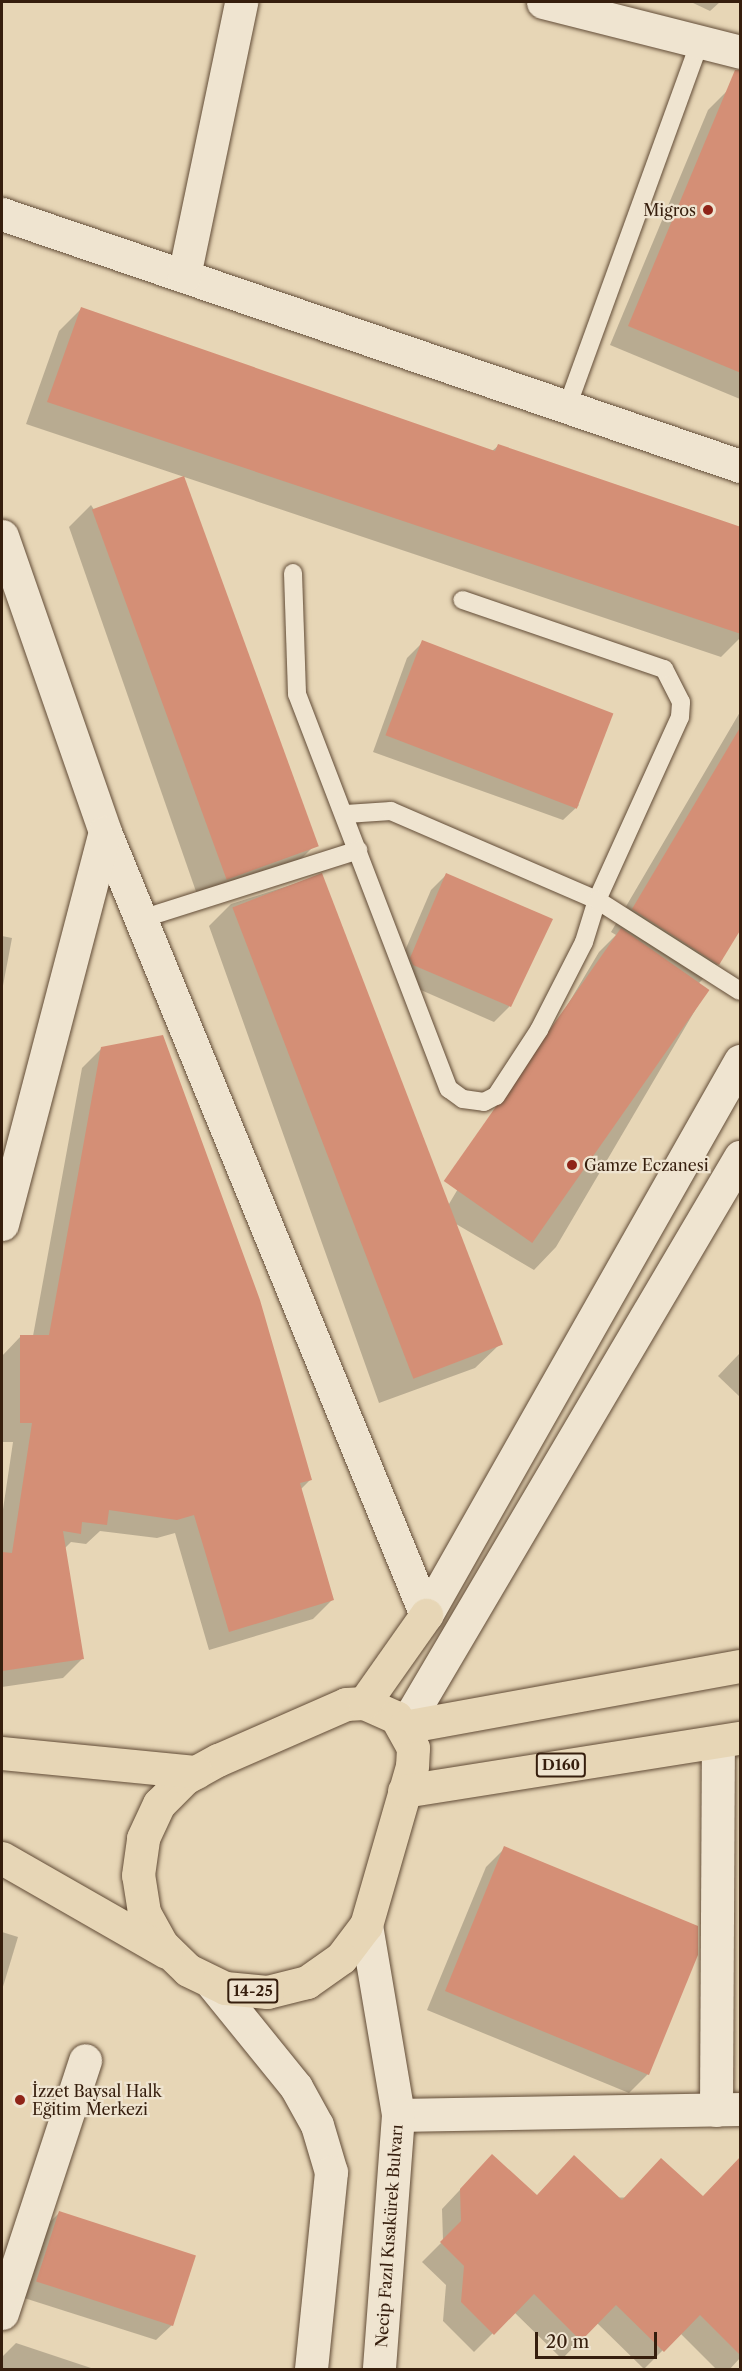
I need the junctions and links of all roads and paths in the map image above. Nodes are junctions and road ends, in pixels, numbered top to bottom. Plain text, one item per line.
1 (241, 2) edge
2 (543, 2) edge
3 (700, 42) junction
4 (741, 52) edge
5 (2, 214) edge
6 (184, 276) junction
7 (567, 407) junction
8 (741, 466) edge
9 (4, 553) edge
10 (293, 573) dead end
11 (462, 600) dead end
12 (346, 814) junction
13 (105, 832) junction
14 (358, 850) junction
15 (597, 900) junction
16 (141, 919) junction
17 (741, 991) edge
18 (741, 1061) edge
19 (741, 1157) edge
20 (2, 1224) edge
21 (426, 1616) junction
22 (741, 1666) edge
23 (364, 1703) junction
24 (404, 1727) junction
25 (730, 1740) edge
26 (2, 1754) edge
27 (196, 1772) junction
28 (404, 1791) junction
29 (2, 1858) edge
30 (366, 1925) junction
31 (174, 1957) junction
32 (211, 1982) junction
33 (86, 2060) dead end
34 (728, 2109) edge
35 (398, 2115) junction
36 (2, 2313) edge
37 (311, 2370) edge
38 (380, 2370) edge

1 - 6 street
2 - 3 street
3 - 4 street
3 - 7 lane
5 - 6 street
6 - 7 street
7 - 8 street
9 - 13 street
10 - 12 lane
11 - 15 lane
12 - 14 lane
12 - 15 lane
13 - 16 street
13 - 20 street
14 - 15 lane
14 - 16 lane
15 - 17 lane
16 - 21 street
18 - 21 street
19 - 24 street
21 - 23 main road
22 - 24 main road
23 - 24 main road
23 - 27 main road, 14-25
24 - 28 main road, 14-25
25 - 28 main road, D160
25 - 34 street
26 - 27 main road, 14-25
27 - 31 main road, 14-25
28 - 30 main road, 14-25
29 - 31 main road, 14-25
30 - 32 main road, 14-25
30 - 35 street, Necip Fazıl Kısakürek Bulvarı
31 - 32 main road, 14-25
32 - 37 street
33 - 36 street
34 - 35 street
35 - 38 street, Necip Fazıl Kısakürek Bulvarı

